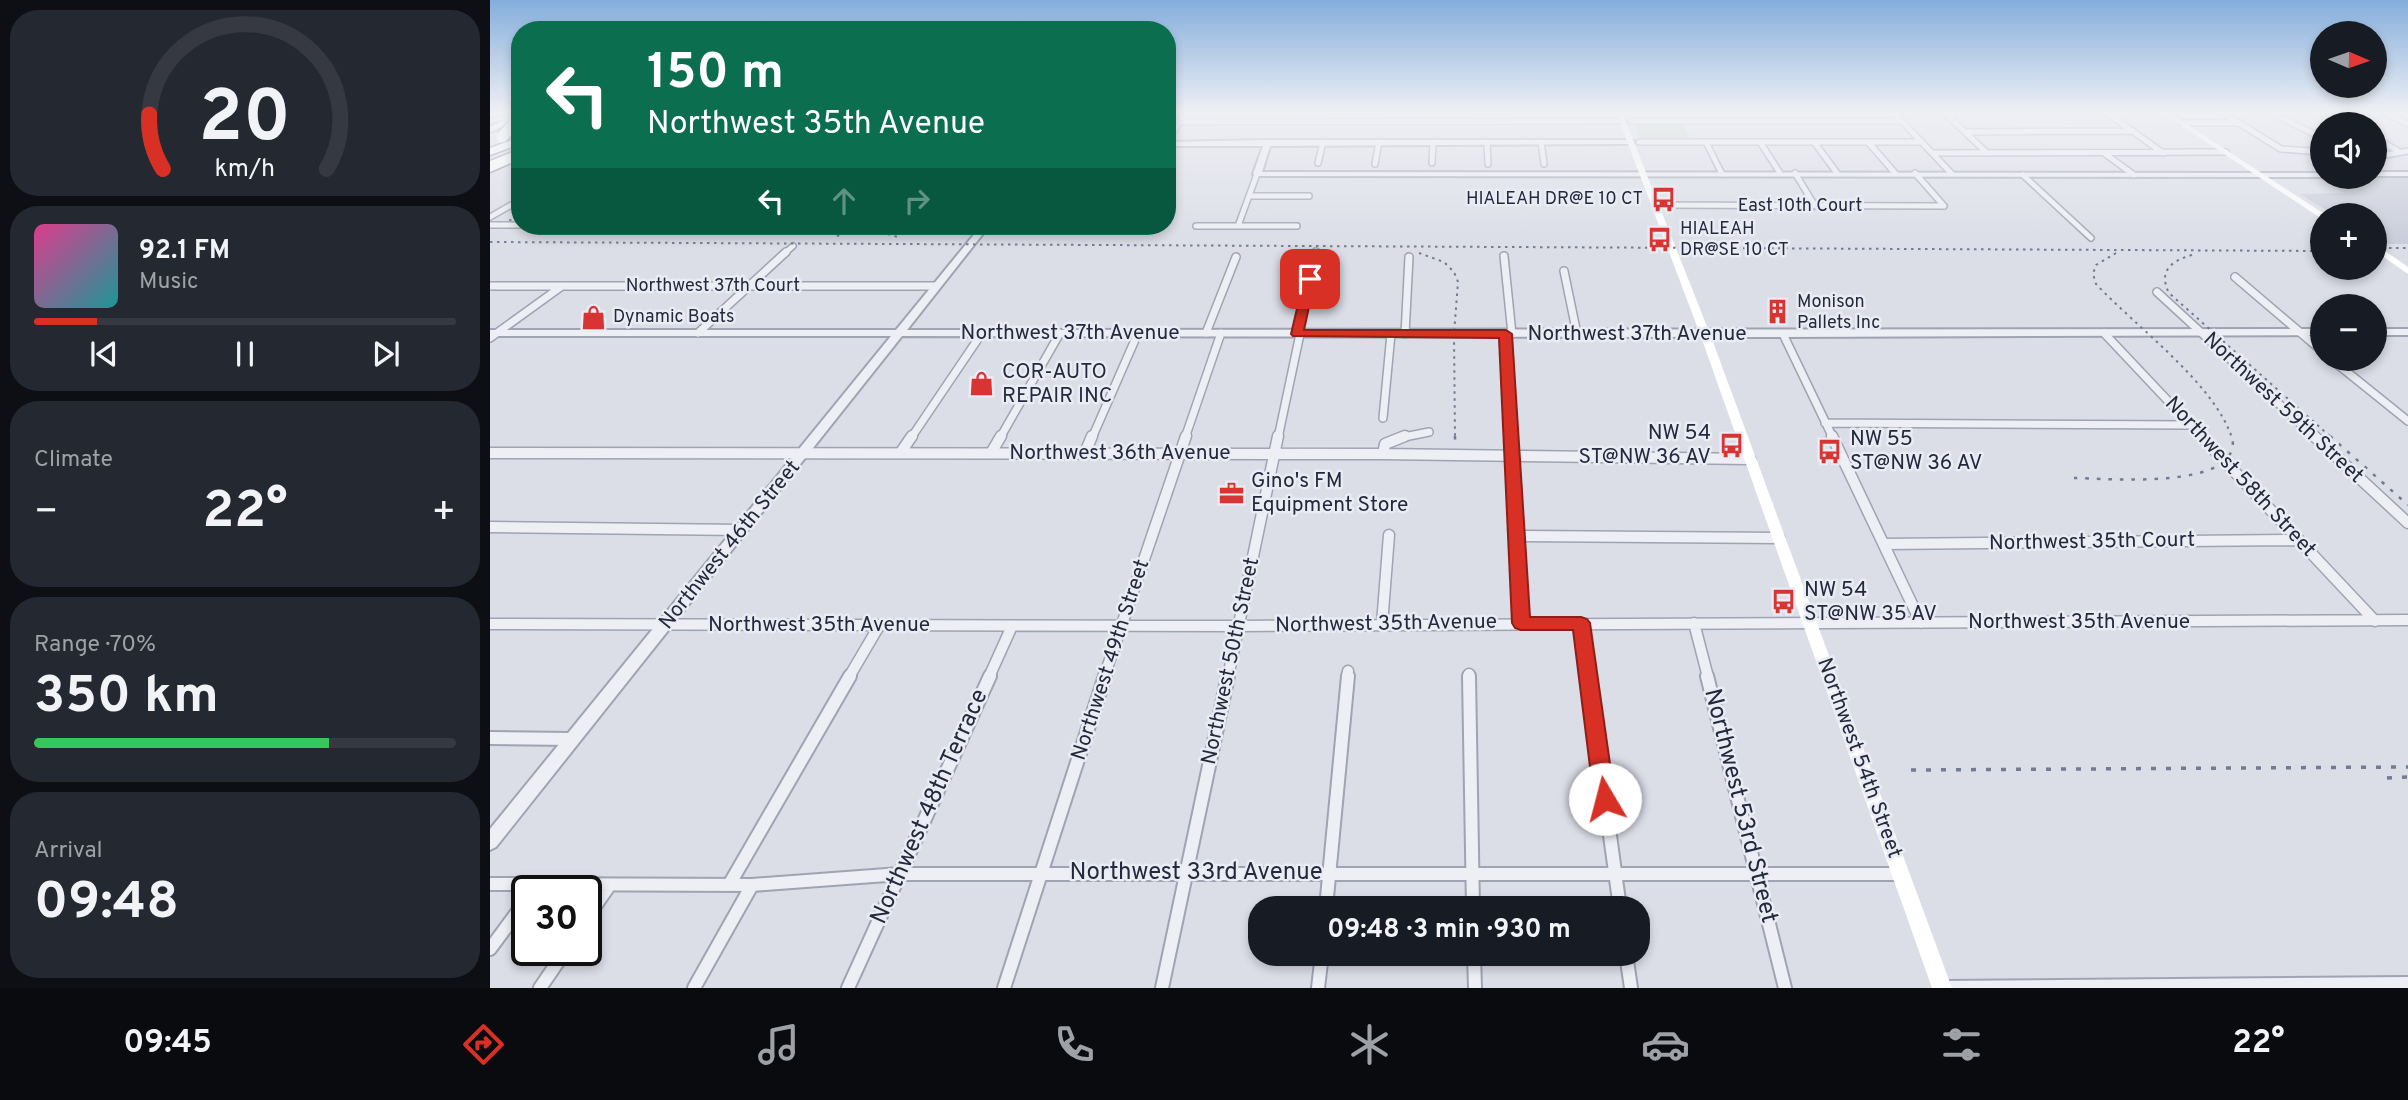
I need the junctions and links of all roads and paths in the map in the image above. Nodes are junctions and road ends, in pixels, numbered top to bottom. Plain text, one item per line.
1 (511, 158) edge
2 (1262, 158) edge
3 (1319, 158) edge
4 (1376, 158) edge
5 (1432, 158) edge
6 (1488, 158) edge
7 (1543, 158) edge
8 (1639, 158) edge
9 (1714, 158) edge
10 (1770, 158) edge
11 (1826, 158) edge
12 (1882, 158) edge
13 (1937, 158) edge
14 (2111, 158) edge
15 (2235, 158) edge
16 (1318, 163) dead end
17 (1432, 163) dead end
18 (1375, 164) dead end
19 (1488, 164) dead end
20 (1544, 164) dead end
21 (490, 167) edge
22 (1780, 173) junction
23 (1795, 173) junction
24 (1837, 173) junction
25 (1895, 173) junction
26 (1915, 173) junction
27 (1257, 174) junction
28 (1645, 174) junction
29 (1722, 174) junction
30 (1952, 174) junction
31 (2387, 174) edge
32 (2408, 174) edge
33 (2134, 175) junction
34 (2261, 175) junction
35 (2310, 175) edge
36 (2023, 176) junction
37 (1249, 196) junction
38 (1309, 196) dead end
39 (511, 205) edge
40 (1656, 205) junction
41 (1815, 206) junction
42 (2310, 207) edge
43 (490, 217) edge
44 (490, 225) edge
45 (511, 225) edge
46 (1196, 226) dead end
47 (1238, 226) junction
48 (1297, 226) dead end
49 (978, 235) edge
50 (2091, 238) dead end
51 (793, 246) dead end
52 (969, 246) joint
53 (1316, 252) dead end
54 (1504, 256) dead end
55 (1236, 257) dead end
56 (1409, 257) dead end
57 (2387, 257) edge
58 (1564, 271) dead end
59 (2408, 271) edge
60 (2235, 277) dead end
61 (563, 285) junction
62 (490, 286) edge
63 (750, 286) junction
64 (936, 286) junction
65 (2157, 292) dead end
66 (2302, 332) junction
67 (2310, 332) edge
68 (2387, 332) edge
69 (2408, 332) edge
70 (698, 333) junction
71 (899, 333) junction
72 (982, 333) junction
73 (1060, 333) junction
74 (1138, 333) junction
75 (1206, 333) junction
76 (1221, 333) junction
77 (2202, 333) junction
78 (1299, 334) junction
79 (1391, 334) junction
80 (1405, 334) junction
81 (1509, 334) junction
82 (1577, 334) junction
83 (1705, 334) junction
84 (1783, 334) junction
85 (2104, 334) junction
86 (493, 335) edge
87 (2310, 340) edge
88 (2346, 371) edge
89 (1383, 418) dead end
90 (2408, 421) edge
91 (1825, 423) junction
92 (2191, 425) junction
93 (1429, 432) dead end
94 (901, 452) junction
95 (490, 453) edge
96 (804, 453) junction
97 (991, 453) junction
98 (1085, 453) junction
99 (1181, 454) junction
100 (1275, 454) junction
101 (1383, 454) junction
102 (1512, 455) junction
103 (1750, 459) junction
104 (2408, 523) edge
105 (490, 527) edge
106 (742, 530) junction
107 (1389, 535) dead end
108 (1517, 536) junction
109 (1779, 538) junction
110 (2299, 540) junction
111 (1884, 544) junction
112 (2408, 620) edge
113 (2375, 621) junction
114 (1809, 622) junction
115 (1521, 623) junction
116 (1581, 623) junction
117 (1694, 623) junction
118 (1921, 623) junction
119 (490, 624) edge
120 (1382, 624) junction
121 (666, 625) junction
122 (879, 626) junction
123 (1012, 626) junction
124 (1121, 626) junction
125 (1239, 626) junction
126 (1348, 671) dead end
127 (1469, 674) dead end
128 (490, 738) edge
129 (572, 739) junction
130 (490, 842) edge
131 (1330, 872) junction
132 (1186, 873) junction
133 (1472, 873) junction
134 (1757, 873) junction
135 (900, 874) junction
136 (1042, 874) junction
137 (1902, 874) junction
138 (1615, 875) junction
139 (490, 884) edge
140 (729, 885) junction
141 (752, 885) junction
142 (511, 886) edge
143 (602, 886) edge
144 (609, 886) junction
145 (602, 896) edge
146 (1327, 896) edge
147 (1473, 896) edge
148 (1618, 896) edge
149 (511, 921) edge
150 (490, 949) edge
151 (555, 966) edge
152 (1321, 966) edge
153 (1474, 966) edge
154 (1628, 966) edge
155 (2408, 983) edge
156 (1942, 987) edge
157 (540, 988) edge
158 (694, 988) edge
159 (848, 988) edge
160 (1004, 988) edge
161 (1161, 988) edge
162 (1318, 988) edge
163 (1475, 988) edge
164 (1631, 988) edge
165 (1785, 988) edge

1 - 21 highway
2 - 27 street
3 - 16 street
4 - 18 street
5 - 17 street
6 - 19 street
7 - 20 street
8 - 28 main road, Northwest 54th Street
9 - 29 street
10 - 22 street
11 - 24 street
12 - 25 street
13 - 30 street
14 - 33 street
15 - 34 main road
22 - 23 street
22 - 29 street
23 - 24 street
23 - 41 street
24 - 25 street
25 - 26 street
26 - 30 street
26 - 41 street, East 10th Court
27 - 28 street
27 - 37 street
28 - 29 street
28 - 40 main road, Northwest 54th Street
30 - 36 street
31 - 32 street
33 - 34 street
33 - 36 street
34 - 35 street
34 - 42 main road
36 - 50 street
37 - 38 street
37 - 47 street
39 - 43 street
40 - 41 street, East 10th Court
40 - 83 main road, Northwest 54th Street
44 - 45 street
46 - 47 street
47 - 48 street
49 - 52 street
51 - 63 street
52 - 64 street, Northwest 46th Street
53 - 78 street, Northwest 50th Street
54 - 81 street
55 - 75 street
56 - 80 street
57 - 59 main road
58 - 82 street
60 - 66 street
61 - 62 street, Northwest 37th Court
61 - 63 street, Northwest 37th Court
61 - 86 street
63 - 64 street, Northwest 37th Court
63 - 70 street
64 - 71 street, Northwest 46th Street
65 - 77 street, Northwest 59th Street
66 - 67 street, Northwest 37th Avenue
66 - 77 street, Northwest 37th Avenue
66 - 87 street
68 - 69 street
70 - 71 street, Northwest 37th Avenue
70 - 86 street, Northwest 37th Avenue
71 - 72 street, Northwest 37th Avenue
71 - 96 street, Northwest 46th Street
72 - 73 street, Northwest 37th Avenue
72 - 94 street
73 - 74 street, Northwest 37th Avenue
73 - 97 street
74 - 75 street, Northwest 37th Avenue
74 - 98 street
75 - 76 street, Northwest 37th Avenue
76 - 78 street, Northwest 37th Avenue
76 - 99 street, Northwest 49th Street
77 - 85 street, Northwest 37th Avenue
77 - 104 street, Northwest 59th Street
78 - 79 street, Northwest 37th Avenue
78 - 100 street, Northwest 50th Street
79 - 80 street, Northwest 37th Avenue
79 - 89 street
80 - 81 street, Northwest 37th Avenue
81 - 82 street, Northwest 37th Avenue
81 - 102 street
82 - 83 street, Northwest 37th Avenue
83 - 84 street, Northwest 37th Avenue
83 - 103 main road, Northwest 54th Street
84 - 85 street, Northwest 37th Avenue
84 - 91 street
85 - 92 street, Northwest 58th Street
88 - 90 street
91 - 92 street
91 - 111 street
92 - 110 street, Northwest 58th Street
93 - 101 street
94 - 96 street, Northwest 36th Avenue
94 - 97 street, Northwest 36th Avenue
95 - 96 street, Northwest 36th Avenue
96 - 106 street, Northwest 46th Street
97 - 98 street, Northwest 36th Avenue
98 - 99 street, Northwest 36th Avenue
99 - 100 street, Northwest 36th Avenue
99 - 124 street, Northwest 49th Street
100 - 101 street, Northwest 36th Avenue
100 - 125 street, Northwest 50th Street
101 - 102 street, Northwest 36th Avenue
102 - 103 street, Northwest 36th Avenue
102 - 108 street
103 - 109 main road, Northwest 54th Street
105 - 106 street
106 - 121 street, Northwest 46th Street
107 - 120 street
108 - 109 street
108 - 115 street
109 - 114 main road, Northwest 54th Street
110 - 111 street, Northwest 35th Court
110 - 113 street, Northwest 58th Street
111 - 118 street
112 - 113 street, Northwest 35th Avenue
113 - 118 street, Northwest 35th Avenue
114 - 117 street, Northwest 35th Avenue
114 - 118 street, Northwest 35th Avenue
114 - 137 main road, Northwest 54th Street
115 - 116 street, Northwest 35th Avenue
115 - 120 street, Northwest 35th Avenue
116 - 117 street, Northwest 35th Avenue
116 - 138 street
117 - 134 street, Northwest 53rd Street
119 - 121 street, Northwest 35th Avenue
120 - 125 street, Northwest 35th Avenue
121 - 122 street, Northwest 35th Avenue
121 - 129 street, Northwest 46th Street
122 - 123 street, Northwest 35th Avenue
122 - 140 street
123 - 124 street, Northwest 35th Avenue
123 - 135 street, Northwest 48th Terrace
124 - 125 street, Northwest 35th Avenue
124 - 136 street, Northwest 49th Street
125 - 132 street, Northwest 50th Street
126 - 131 street
127 - 133 street
128 - 129 street
129 - 130 street, Northwest 46th Street
131 - 132 street, Northwest 33rd Avenue
131 - 133 street, Northwest 33rd Avenue
131 - 146 street
132 - 136 street, Northwest 33rd Avenue
132 - 161 street, Northwest 50th Street
133 - 138 street, Northwest 33rd Avenue
133 - 147 street
134 - 137 street, Northwest 33rd Avenue
134 - 138 street, Northwest 33rd Avenue
134 - 165 street, Northwest 53rd Street
135 - 136 street, Northwest 33rd Avenue
135 - 141 street, Northwest 33rd Avenue
135 - 159 street, Northwest 48th Terrace
136 - 160 street, Northwest 49th Street
137 - 156 main road, Northwest 54th Street
138 - 148 street
139 - 142 street, Northwest 33rd Avenue
140 - 141 street, Northwest 33rd Avenue
140 - 144 street, Northwest 33rd Avenue
141 - 158 street
143 - 144 street, Northwest 33rd Avenue
144 - 145 street
149 - 150 street
151 - 157 street
152 - 162 street
153 - 163 street
154 - 164 street
155 - 156 street

